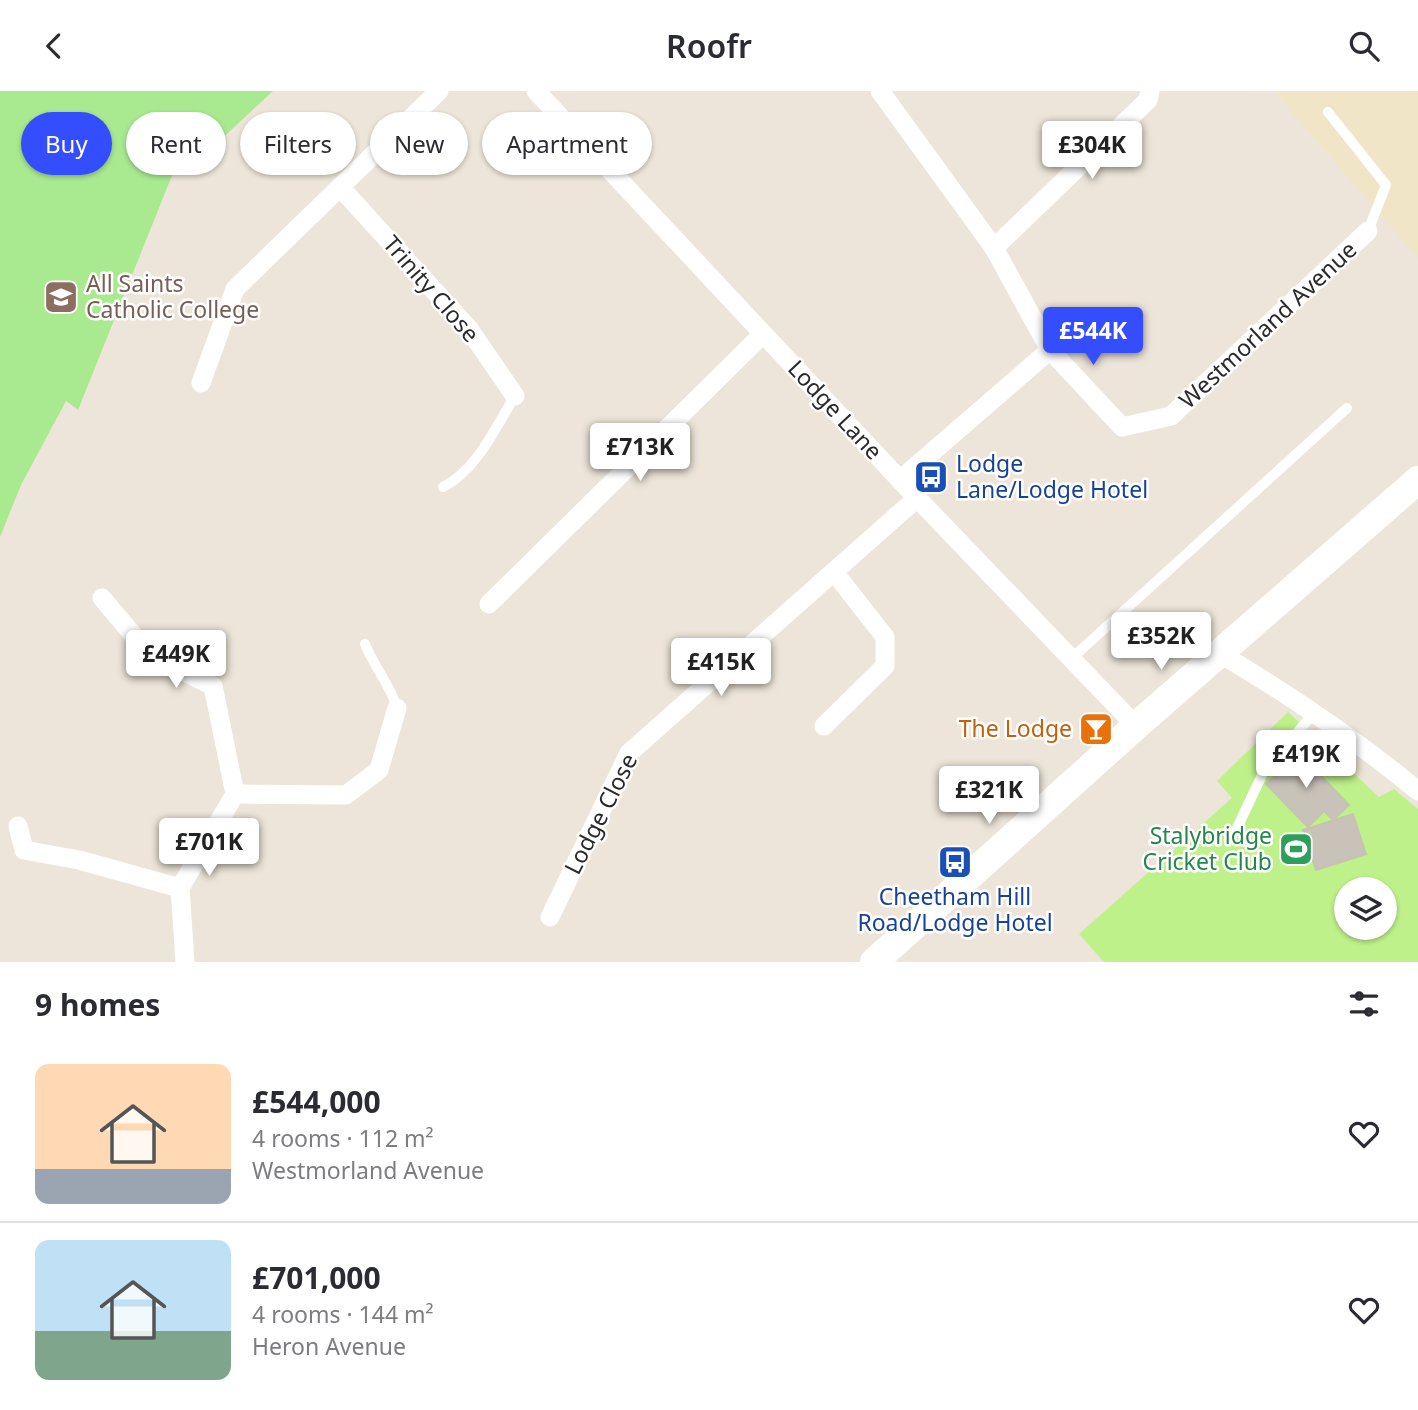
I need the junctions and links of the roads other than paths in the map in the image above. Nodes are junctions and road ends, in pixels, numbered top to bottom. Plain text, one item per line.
1 (439, 91) edge
2 (536, 91) edge
3 (880, 91) edge
4 (1150, 91) edge
5 (1328, 112) dead end
6 (340, 187) junction
7 (1368, 231) joint
8 (994, 248) junction
9 (763, 334) junction
10 (1049, 350) junction
11 (201, 383) dead end
12 (516, 396) joint
13 (1347, 408) dead end
14 (900, 480) junction
15 (1418, 480) edge
16 (443, 487) dead end
17 (917, 498) junction
18 (834, 572) junction
19 (102, 598) dead end
20 (489, 604) dead end
21 (365, 644) dead end
22 (1219, 653) junction
23 (1071, 659) junction
24 (397, 708) joint
25 (1315, 712) junction
26 (824, 726) dead end
27 (1136, 726) junction
28 (1418, 791) edge
29 (235, 794) junction
30 (18, 826) dead end
31 (1236, 832) dead end
32 (180, 888) junction
33 (550, 917) dead end
34 (185, 962) edge
35 (874, 962) edge

1 - 6 street
2 - 9 street, Lodge Lane
3 - 8 street, Westmorland Avenue
4 - 8 street
5 - 7 lane
6 - 11 street
6 - 12 street, Trinity Close
7 - 10 street, Westmorland Avenue
8 - 10 street, Westmorland Avenue
9 - 14 street, Lodge Lane
9 - 20 street
10 - 14 street
12 - 16 lane
13 - 23 lane
14 - 17 street, Lodge Lane
15 - 22 main road
17 - 18 street, Lodge Close
17 - 23 street, Lodge Lane
18 - 26 street
18 - 33 street, Lodge Close
19 - 29 street
21 - 24 lane
22 - 25 street
22 - 27 main road
23 - 27 street, Lodge Lane
24 - 29 street
25 - 28 street
25 - 31 lane
27 - 35 main road
29 - 32 street
30 - 32 street
32 - 34 street

